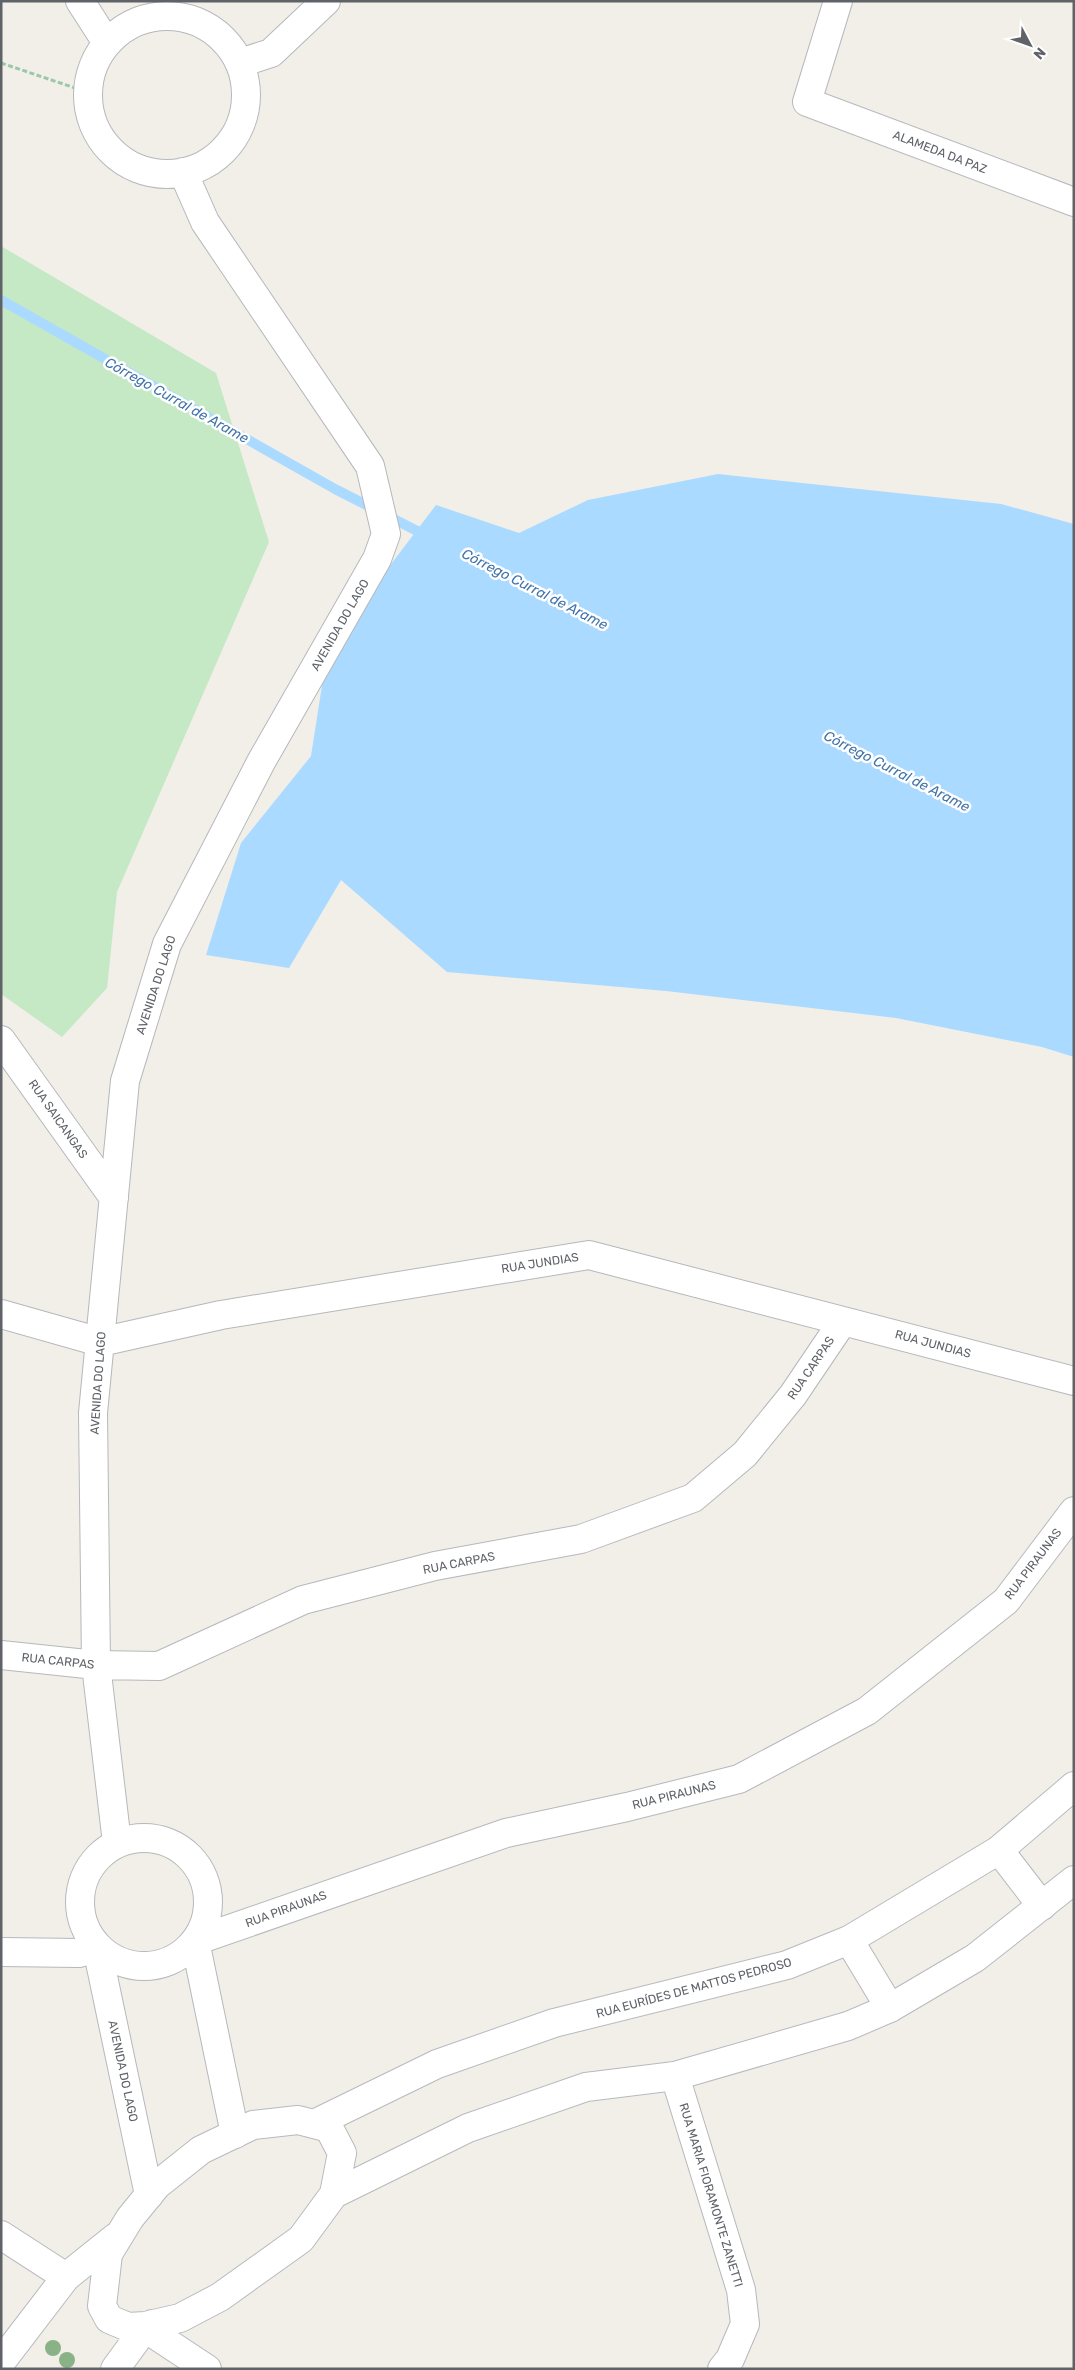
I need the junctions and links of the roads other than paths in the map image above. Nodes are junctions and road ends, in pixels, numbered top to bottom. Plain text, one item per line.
1 (80, 1) edge
2 (326, 1) edge
3 (838, 1) edge
4 (107, 43) junction
5 (240, 62) junction
6 (183, 172) junction
7 (1074, 202) edge
8 (1, 1040) edge
9 (114, 1198) junction
10 (1, 1314) edge
11 (843, 1321) junction
12 (100, 1342) junction
13 (1074, 1381) edge
14 (1074, 1511) edge
15 (1, 1656) edge
16 (96, 1665) junction
17 (1074, 1786) edge
18 (117, 1843) junction
19 (999, 1850) junction
20 (1074, 1880) edge
21 (1042, 1906) junction
22 (849, 1940) junction
23 (195, 1941) junction
24 (98, 1948) junction
25 (1, 1952) edge
26 (890, 2008) junction
27 (675, 2076) junction
28 (314, 2124) junction
29 (235, 2134) junction
30 (334, 2194) junction
31 (149, 2195) junction
32 (120, 2234) junction
33 (1, 2235) edge
34 (66, 2277) junction
35 (148, 2326) junction
36 (1, 2362) edge
37 (115, 2369) edge
38 (207, 2369) edge
39 (722, 2369) edge

1 - 4 street
2 - 5 street
3 - 7 street, ALAMEDA DA PAZ
4 - 5 street
4 - 6 street
5 - 6 street
6 - 9 street, AVENIDA DO LAGO
8 - 9 street, RUA SAICANGAS
9 - 12 street, AVENIDA DO LAGO
10 - 12 street, RUA JUNDIAS
11 - 12 street, RUA JUNDIAS
11 - 13 street, RUA JUNDIAS
11 - 16 street, RUA CARPAS
12 - 16 street, AVENIDA DO LAGO
14 - 23 street, RUA PIRAUNAS
15 - 16 street, RUA CARPAS
16 - 18 street, AVENIDA DO LAGO
17 - 19 street, RUA EURÍDES DE MATTOS PEDROSO
18 - 23 street, AVENIDA DO LAGO
18 - 24 street, AVENIDA DO LAGO
19 - 21 street
19 - 22 street, RUA EURÍDES DE MATTOS PEDROSO
20 - 21 street
21 - 26 street
22 - 26 street
22 - 28 street, RUA EURÍDES DE MATTOS PEDROSO
23 - 24 street, AVENIDA DO LAGO
23 - 29 street
24 - 25 street
24 - 31 street, AVENIDA DO LAGO
26 - 27 street
27 - 30 street
27 - 39 street, RUA MARIA FIORAMONTE ZANETTI
28 - 29 street
28 - 30 street
29 - 31 street
30 - 35 street
31 - 32 street
32 - 34 street
32 - 35 street
33 - 34 street
34 - 36 street
35 - 37 street
35 - 38 street

